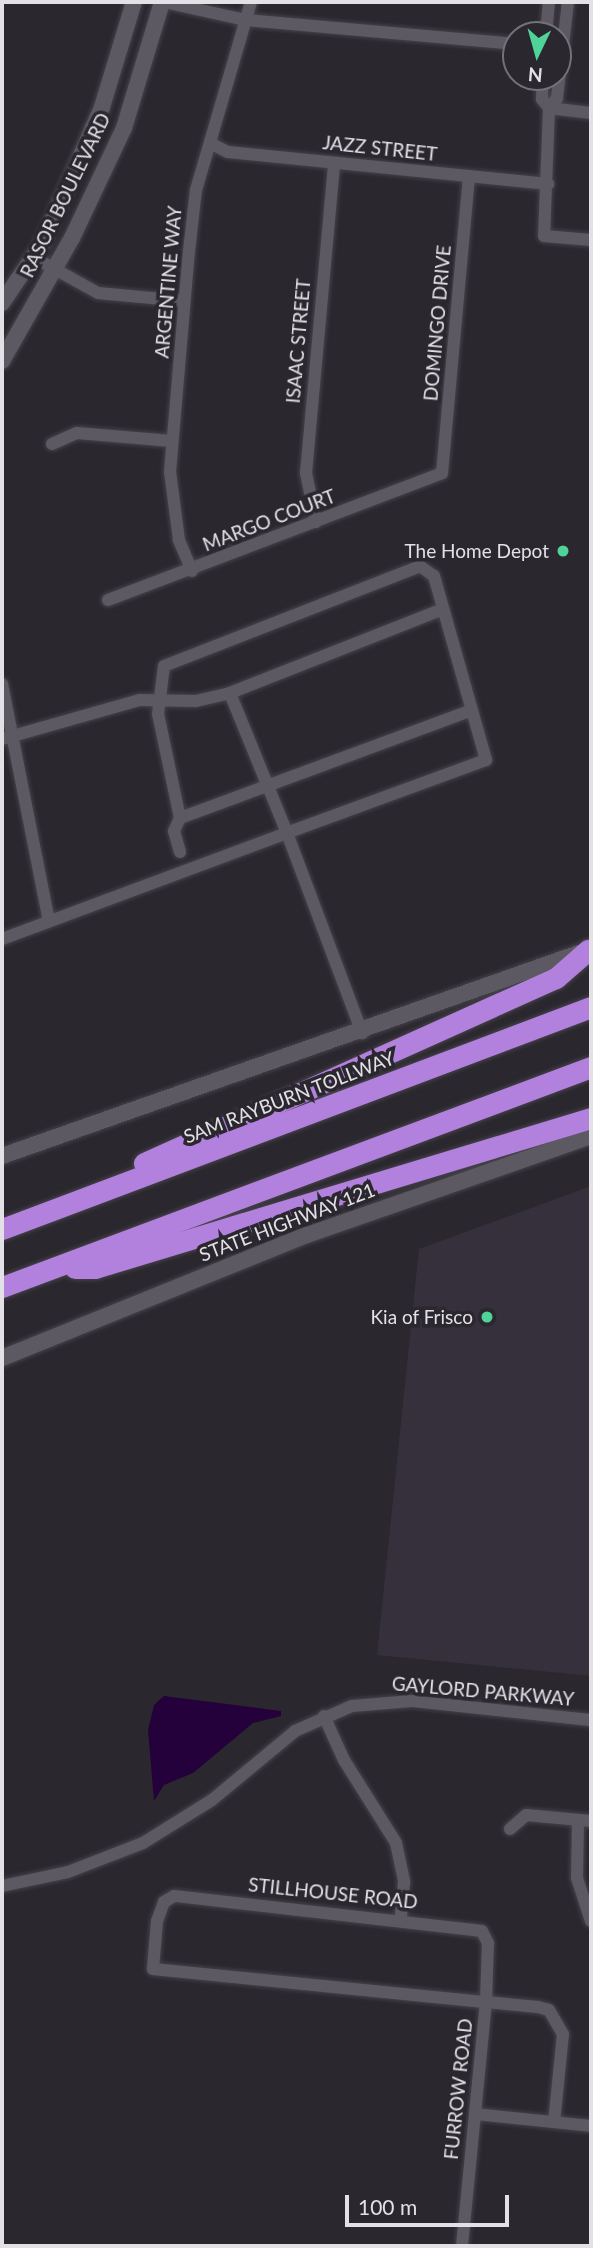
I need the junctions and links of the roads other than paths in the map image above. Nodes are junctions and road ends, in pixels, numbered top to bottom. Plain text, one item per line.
1 (134, 2) edge
2 (163, 2) edge
3 (251, 2) edge
4 (550, 2) edge
5 (568, 2) edge
6 (246, 20) junction
7 (548, 21) edge
8 (565, 21) edge
9 (502, 43) edge
10 (542, 91) edge
11 (558, 91) edge
12 (549, 108) junction
13 (591, 113) edge
14 (210, 143) junction
15 (334, 163) junction
16 (469, 176) junction
17 (548, 184) junction
18 (591, 240) edge
19 (33, 257) junction
20 (54, 269) junction
21 (184, 301) junction
22 (2, 303) edge
23 (2, 361) edge
24 (172, 441) junction
25 (52, 444) dead end
26 (442, 472) joint
27 (316, 523) junction
28 (192, 571) junction
29 (108, 600) dead end
30 (443, 609) junction
31 (2, 684) edge
32 (230, 694) junction
33 (161, 699) junction
34 (472, 710) junction
35 (7, 738) edge
36 (269, 787) junction
37 (180, 818) junction
38 (287, 833) junction
39 (180, 852) dead end
40 (48, 921) junction
41 (2, 939) edge
42 (590, 949) edge
43 (591, 1007) edge
44 (362, 1032) junction
45 (591, 1067) edge
46 (591, 1118) edge
47 (591, 1136) edge
48 (2, 1154) edge
49 (73, 1203) junction
50 (2, 1229) edge
51 (49, 1269) junction
52 (2, 1287) edge
53 (2, 1358) edge
54 (324, 1716) junction
55 (591, 1720) edge
56 (585, 1821) edge
57 (510, 1829) dead end
58 (2, 1886) edge
59 (401, 1920) junction
60 (591, 1921) edge
61 (485, 1935) joint
62 (486, 2002) junction
63 (475, 2115) junction
64 (554, 2122) junction
65 (591, 2126) edge
66 (462, 2246) edge

1 - 19 main road, RASOR BOULEVARD
2 - 6 street
2 - 20 main road, RASOR BOULEVARD
3 - 6 street, ARGENTINE WAY
4 - 7 street
5 - 8 street
6 - 9 street
6 - 14 street, ARGENTINE WAY
10 - 12 street
11 - 12 street
12 - 13 street
12 - 17 street
14 - 15 street, JAZZ STREET
14 - 21 street, ARGENTINE WAY
15 - 16 street, JAZZ STREET
15 - 27 street, ISAAC STREET
16 - 17 street, JAZZ STREET
16 - 26 street, DOMINGO DRIVE
17 - 18 street
19 - 20 street
19 - 22 main road, RASOR BOULEVARD
20 - 21 street
20 - 23 main road, RASOR BOULEVARD
21 - 24 street, ARGENTINE WAY
24 - 25 street
24 - 28 street, ARGENTINE WAY
26 - 27 street, MARGO COURT
27 - 28 street, MARGO COURT
28 - 29 street, MARGO COURT
30 - 32 street
30 - 33 street
30 - 34 street
31 - 35 street
32 - 33 street
32 - 36 street
33 - 35 street
33 - 37 street
34 - 36 street
34 - 38 street
35 - 40 street
36 - 37 street
36 - 38 street
37 - 39 street
38 - 40 street
38 - 44 street
40 - 41 street
42 - 44 main road
42 - 49 highway
43 - 49 highway, SAM RAYBURN TOLLWAY
44 - 48 main road
45 - 51 highway
46 - 51 highway
47 - 53 main road, STATE HIGHWAY 121
49 - 50 highway, SAM RAYBURN TOLLWAY
51 - 52 highway
54 - 55 street, GAYLORD PARKWAY
54 - 58 street, GAYLORD PARKWAY
54 - 59 street
56 - 57 street
56 - 60 street
59 - 61 street, STILLHOUSE ROAD
59 - 62 street, STILLHOUSE ROAD
61 - 62 street, FURROW ROAD
62 - 63 street, FURROW ROAD
62 - 64 street
63 - 64 street
63 - 66 street, FURROW ROAD
64 - 65 street

